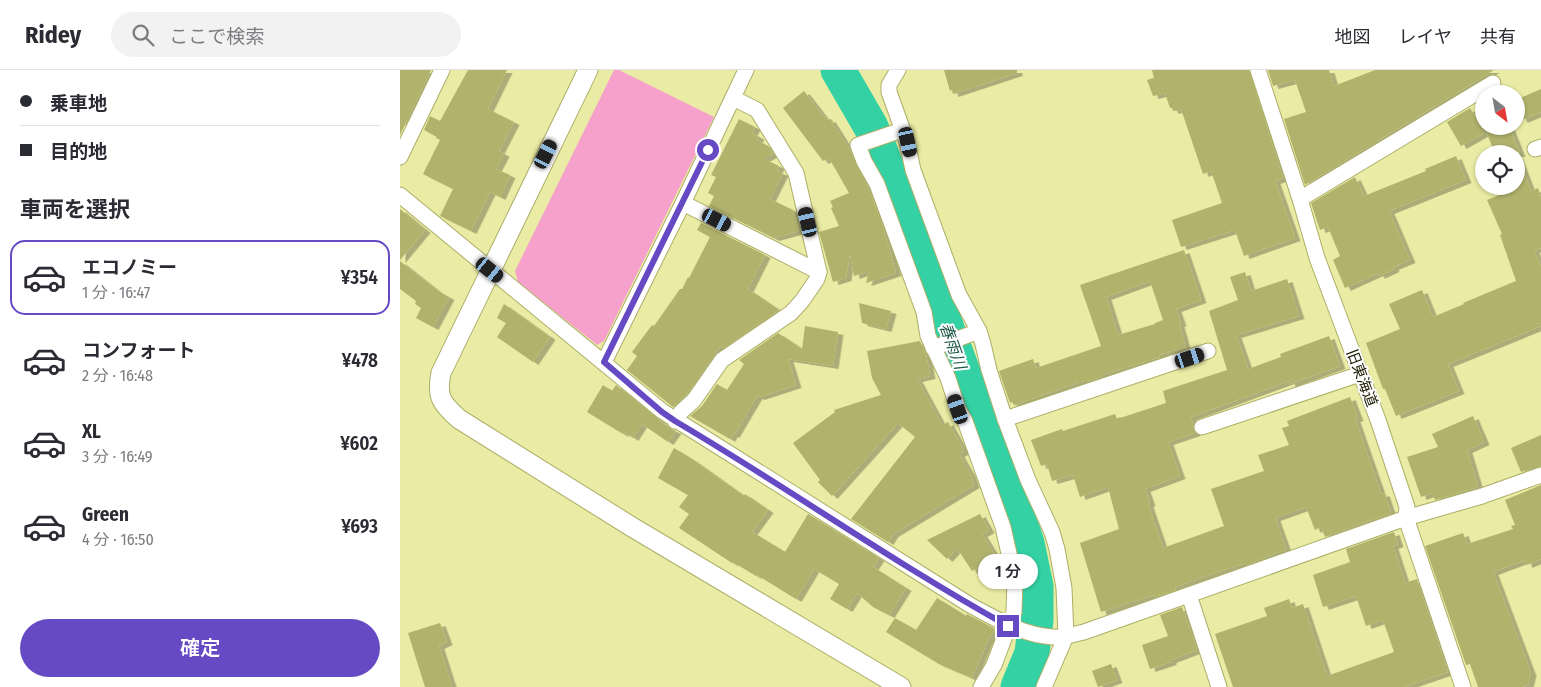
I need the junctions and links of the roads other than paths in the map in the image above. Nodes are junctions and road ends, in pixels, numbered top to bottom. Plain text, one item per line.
1 (442, 70) edge
2 (588, 70) edge
3 (746, 70) edge
4 (898, 70) edge
5 (1258, 70) edge
6 (1493, 83) dead end
7 (733, 98) junction
8 (898, 131) junction
9 (400, 157) edge
10 (400, 195) edge
11 (1300, 198) junction
12 (683, 203) junction
13 (490, 270) junction
14 (820, 272) junction
15 (974, 333) junction
16 (937, 347) junction
17 (1208, 351) dead end
18 (604, 362) junction
19 (1360, 374) junction
20 (1005, 419) junction
21 (675, 421) junction
22 (1202, 427) dead end
23 (1541, 475) edge
24 (1406, 518) junction
25 (1189, 595) junction
26 (1014, 628) junction
27 (1060, 636) junction
28 (901, 687) edge
29 (981, 687) edge
30 (1044, 687) edge
31 (1219, 687) edge
32 (1463, 687) edge

1 - 9 street
2 - 13 street
3 - 7 street
4 - 8 street
5 - 11 street, 旧東海道
6 - 11 street
7 - 12 street
7 - 14 street
8 - 15 street
8 - 16 street
10 - 13 street
11 - 19 street, 旧東海道
12 - 14 street
12 - 18 street
13 - 18 street
13 - 28 street
14 - 21 street
15 - 16 street
15 - 20 street
16 - 26 street
17 - 20 street
18 - 21 street
19 - 22 street
19 - 24 street, 旧東海道
20 - 27 street
21 - 26 street
23 - 24 street
24 - 25 street
24 - 32 street, 旧東海道
25 - 27 street
25 - 31 street
26 - 27 street
26 - 29 street
27 - 30 street

